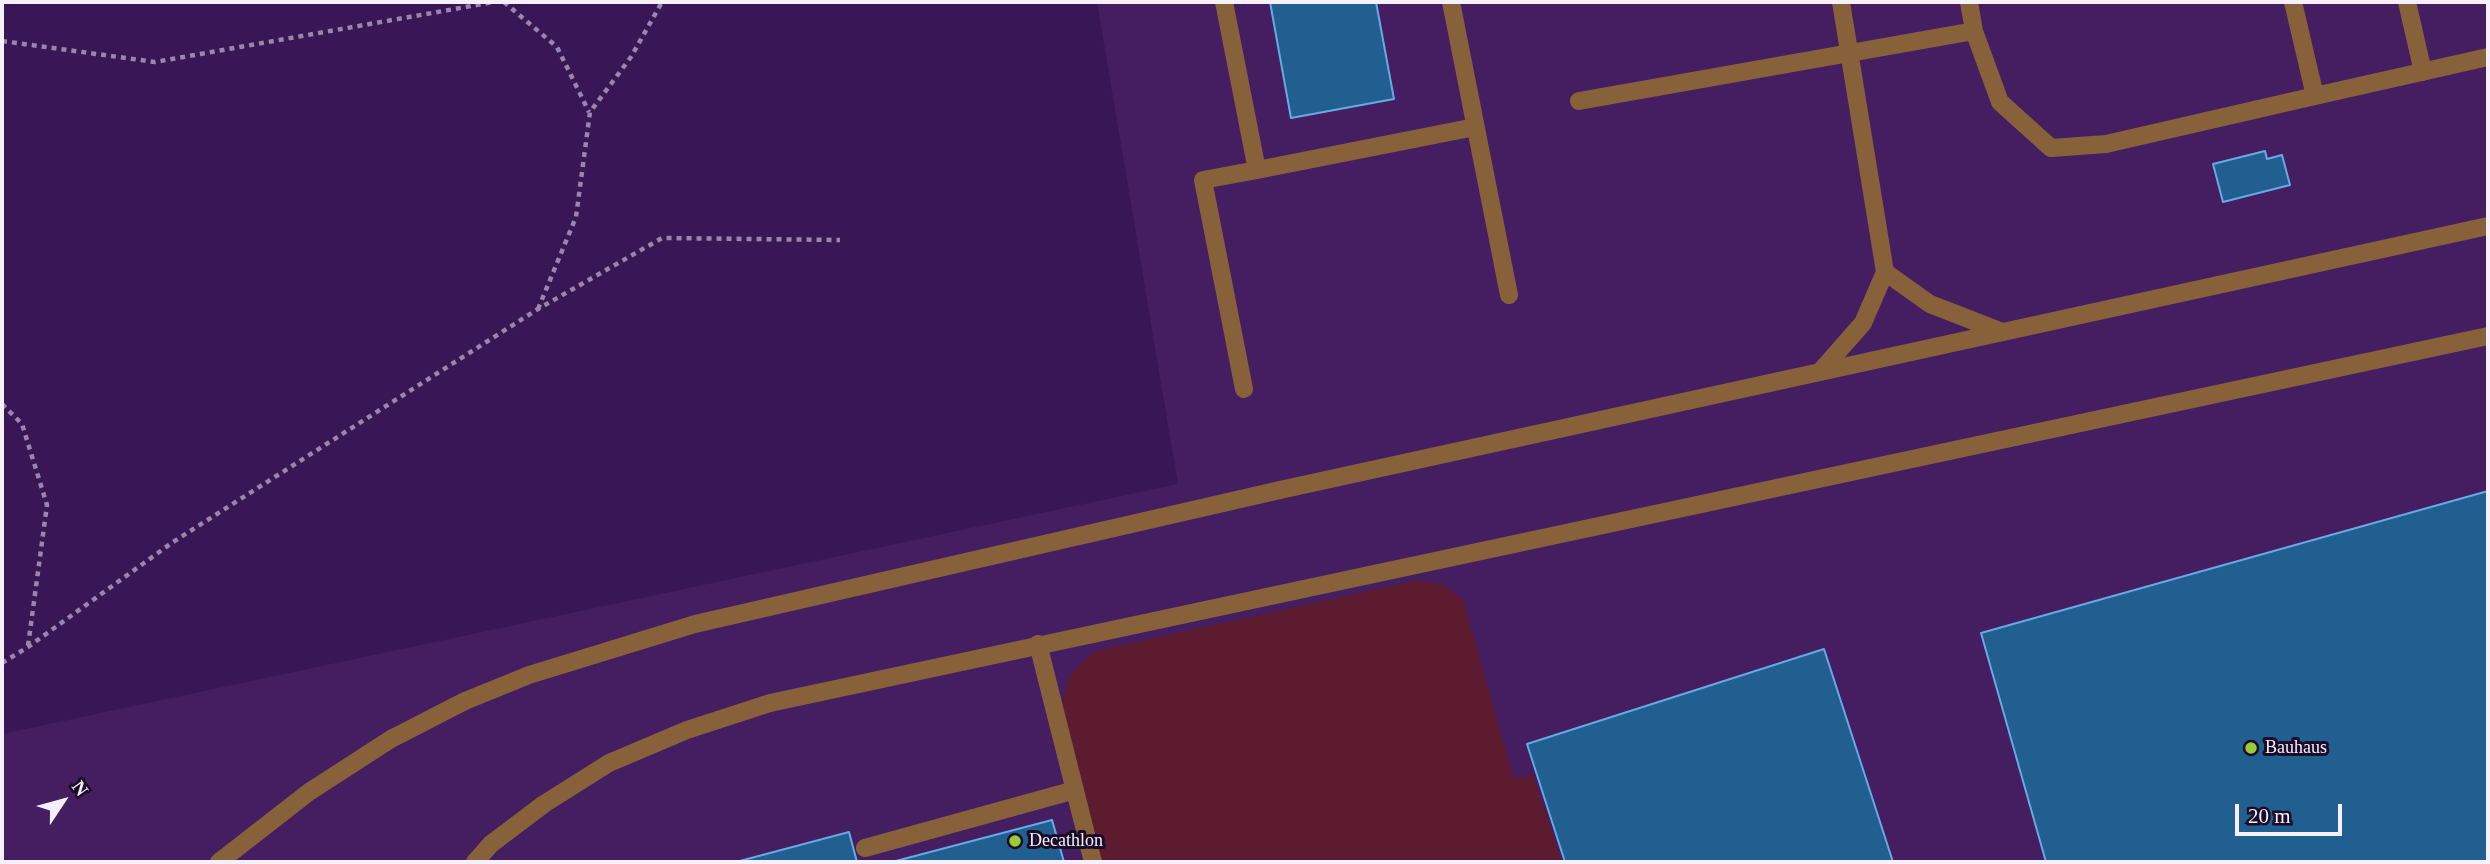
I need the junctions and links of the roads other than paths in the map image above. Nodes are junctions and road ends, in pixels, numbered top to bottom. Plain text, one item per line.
1 (1224, 2) edge
2 (1451, 2) edge
3 (1841, 2) edge
4 (1969, 2) edge
5 (2293, 2) edge
6 (2407, 2) edge
7 (1974, 31) junction
8 (1850, 53) junction
9 (2488, 58) edge
10 (2423, 72) junction
11 (2315, 96) junction
12 (1579, 101) dead end
13 (1475, 127) junction
14 (1257, 170) junction
15 (2488, 226) edge
16 (1885, 272) junction
17 (1509, 295) dead end
18 (2002, 332) junction
19 (2488, 336) edge
20 (1820, 372) junction
21 (1244, 389) dead end
22 (1038, 644) junction
23 (1075, 790) junction
24 (865, 849) dead end
25 (219, 862) edge
26 (475, 862) edge
27 (1093, 862) edge

1 - 14 street
2 - 13 street
3 - 8 street
4 - 7 street
5 - 11 street
6 - 10 street
7 - 8 street
7 - 11 street
8 - 12 street
8 - 16 street
9 - 10 street
10 - 11 street
13 - 14 street
13 - 17 street
14 - 21 street
15 - 18 street
16 - 18 street
16 - 20 street
18 - 20 street
19 - 22 street
20 - 25 street
22 - 23 street
22 - 26 street
23 - 24 street
23 - 27 street

